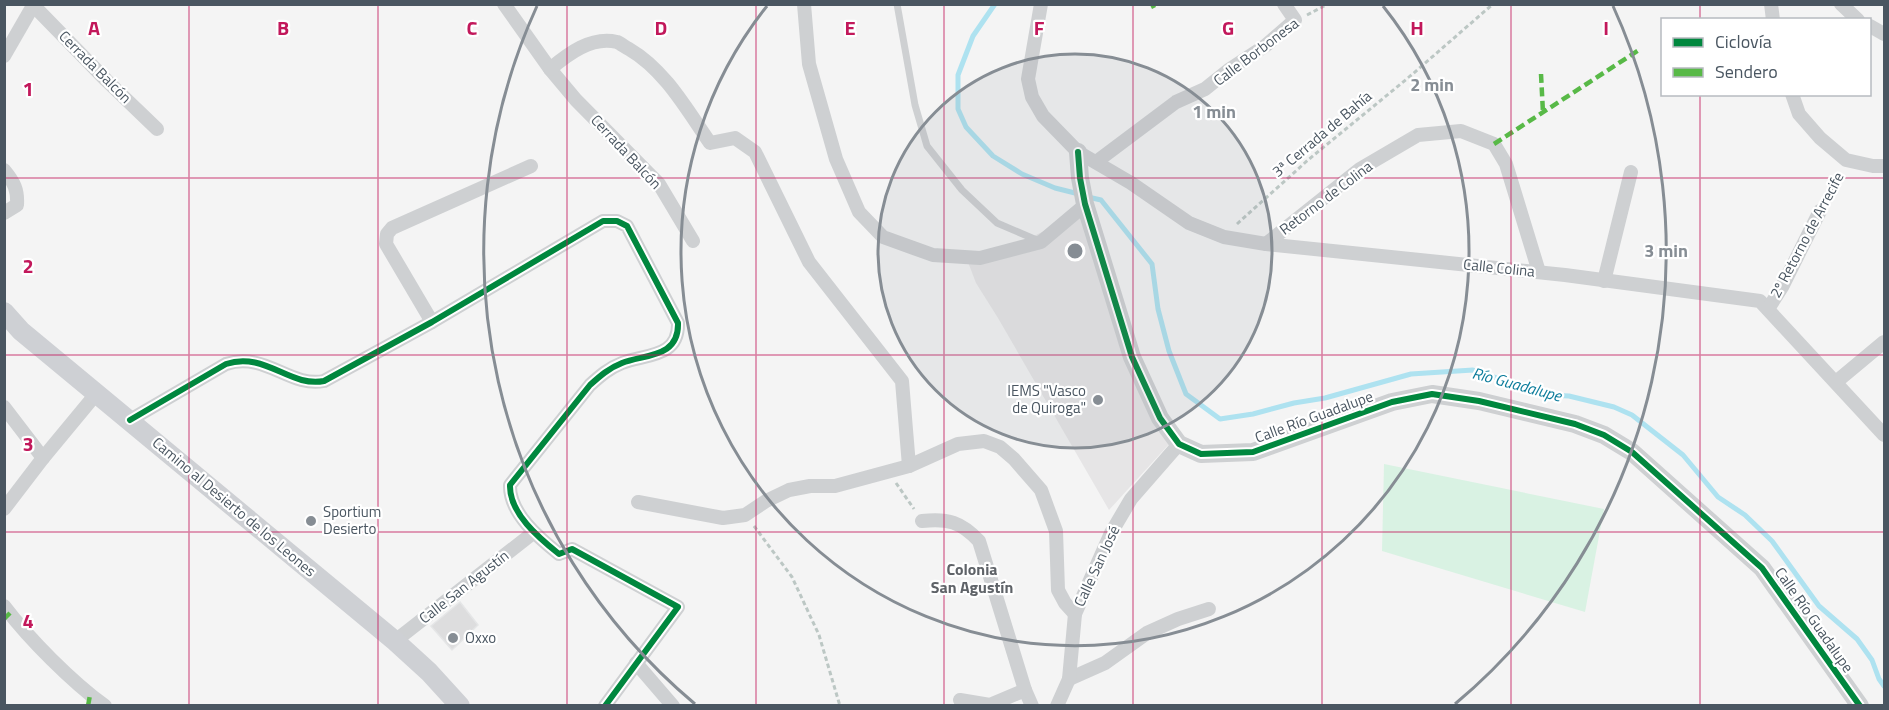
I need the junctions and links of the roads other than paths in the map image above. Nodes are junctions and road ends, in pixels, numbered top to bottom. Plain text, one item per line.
1 (504, 4) edge
2 (897, 4) edge
3 (1041, 4) edge
4 (1284, 4) edge
5 (1841, 4) edge
6 (33, 5) edge
7 (805, 5) edge
8 (1856, 18) edge
9 (4, 56) edge
10 (550, 69) junction
11 (1793, 96) edge
12 (157, 129) dead end
13 (1078, 152) junction
14 (1096, 162) junction
15 (531, 166) dead end
16 (1884, 166) edge
17 (4, 170) edge
18 (1631, 172) dead end
19 (1085, 205) junction
20 (1820, 211) road end
21 (4, 213) edge
22 (693, 241) dead end
23 (1041, 242) junction
24 (1266, 244) junction
25 (1539, 272) junction
26 (1604, 281) junction
27 (1768, 309) junction
28 (4, 312) edge
29 (432, 322) junction
30 (1884, 342) edge
31 (1836, 382) junction
32 (96, 394) junction
33 (4, 407) edge
34 (130, 420) junction
35 (1884, 435) edge
36 (1179, 444) junction
37 (43, 458) junction
38 (909, 466) junction
39 (638, 502) dead end
40 (4, 509) edge
41 (922, 521) road end
42 (533, 533) junction
43 (4, 606) edge
44 (1209, 609) dead end
45 (1075, 614) junction
46 (394, 642) junction
47 (636, 663) junction
48 (1069, 679) junction
49 (1025, 690) junction
50 (960, 700) dead end
51 (105, 705) edge
52 (460, 705) edge
53 (605, 705) edge
54 (673, 705) edge
55 (1032, 705) edge
56 (1057, 705) edge
57 (1860, 705) edge

1 - 10 street, Cerrada Balcón
2 - 23 lane
3 - 13 street
4 - 14 street, Calle Borbonesa
5 - 8 street
6 - 9 street
6 - 12 street, Cerrada Balcón
7 - 23 street
10 - 22 street, Cerrada Balcón
10 - 38 street
11 - 16 street
13 - 14 street, Calle Colina
13 - 19 street
14 - 24 street, Calle Colina
15 - 29 street
17 - 21 street
18 - 26 street
19 - 23 street
19 - 36 street
20 - 27 street, 2º Retorno de Arrecife
24 - 25 street, Calle Colina
24 - 25 street, Retorno de Colina
25 - 26 street, Calle Colina
26 - 27 street, Calle Colina
27 - 31 street, Calle Colina
28 - 32 main road, Camino al Desierto de los Leones
29 - 34 street
29 - 42 street
30 - 31 street
31 - 35 street, Calle Colina
32 - 34 main road, Camino al Desierto de los Leones
32 - 37 street
33 - 37 street
34 - 46 main road, Camino al Desierto de los Leones
36 - 45 street, Calle San José
36 - 57 street, Calle Río Guadalupe
37 - 40 street
38 - 39 street
38 - 45 street
41 - 49 street
42 - 46 street, Calle San Agustín
42 - 47 street
43 - 51 street
44 - 48 street
45 - 48 street, Calle San José
46 - 52 main road, Camino al Desierto de los Leones
47 - 53 street
47 - 54 street
48 - 56 street, Calle San José
49 - 50 street
49 - 55 street

